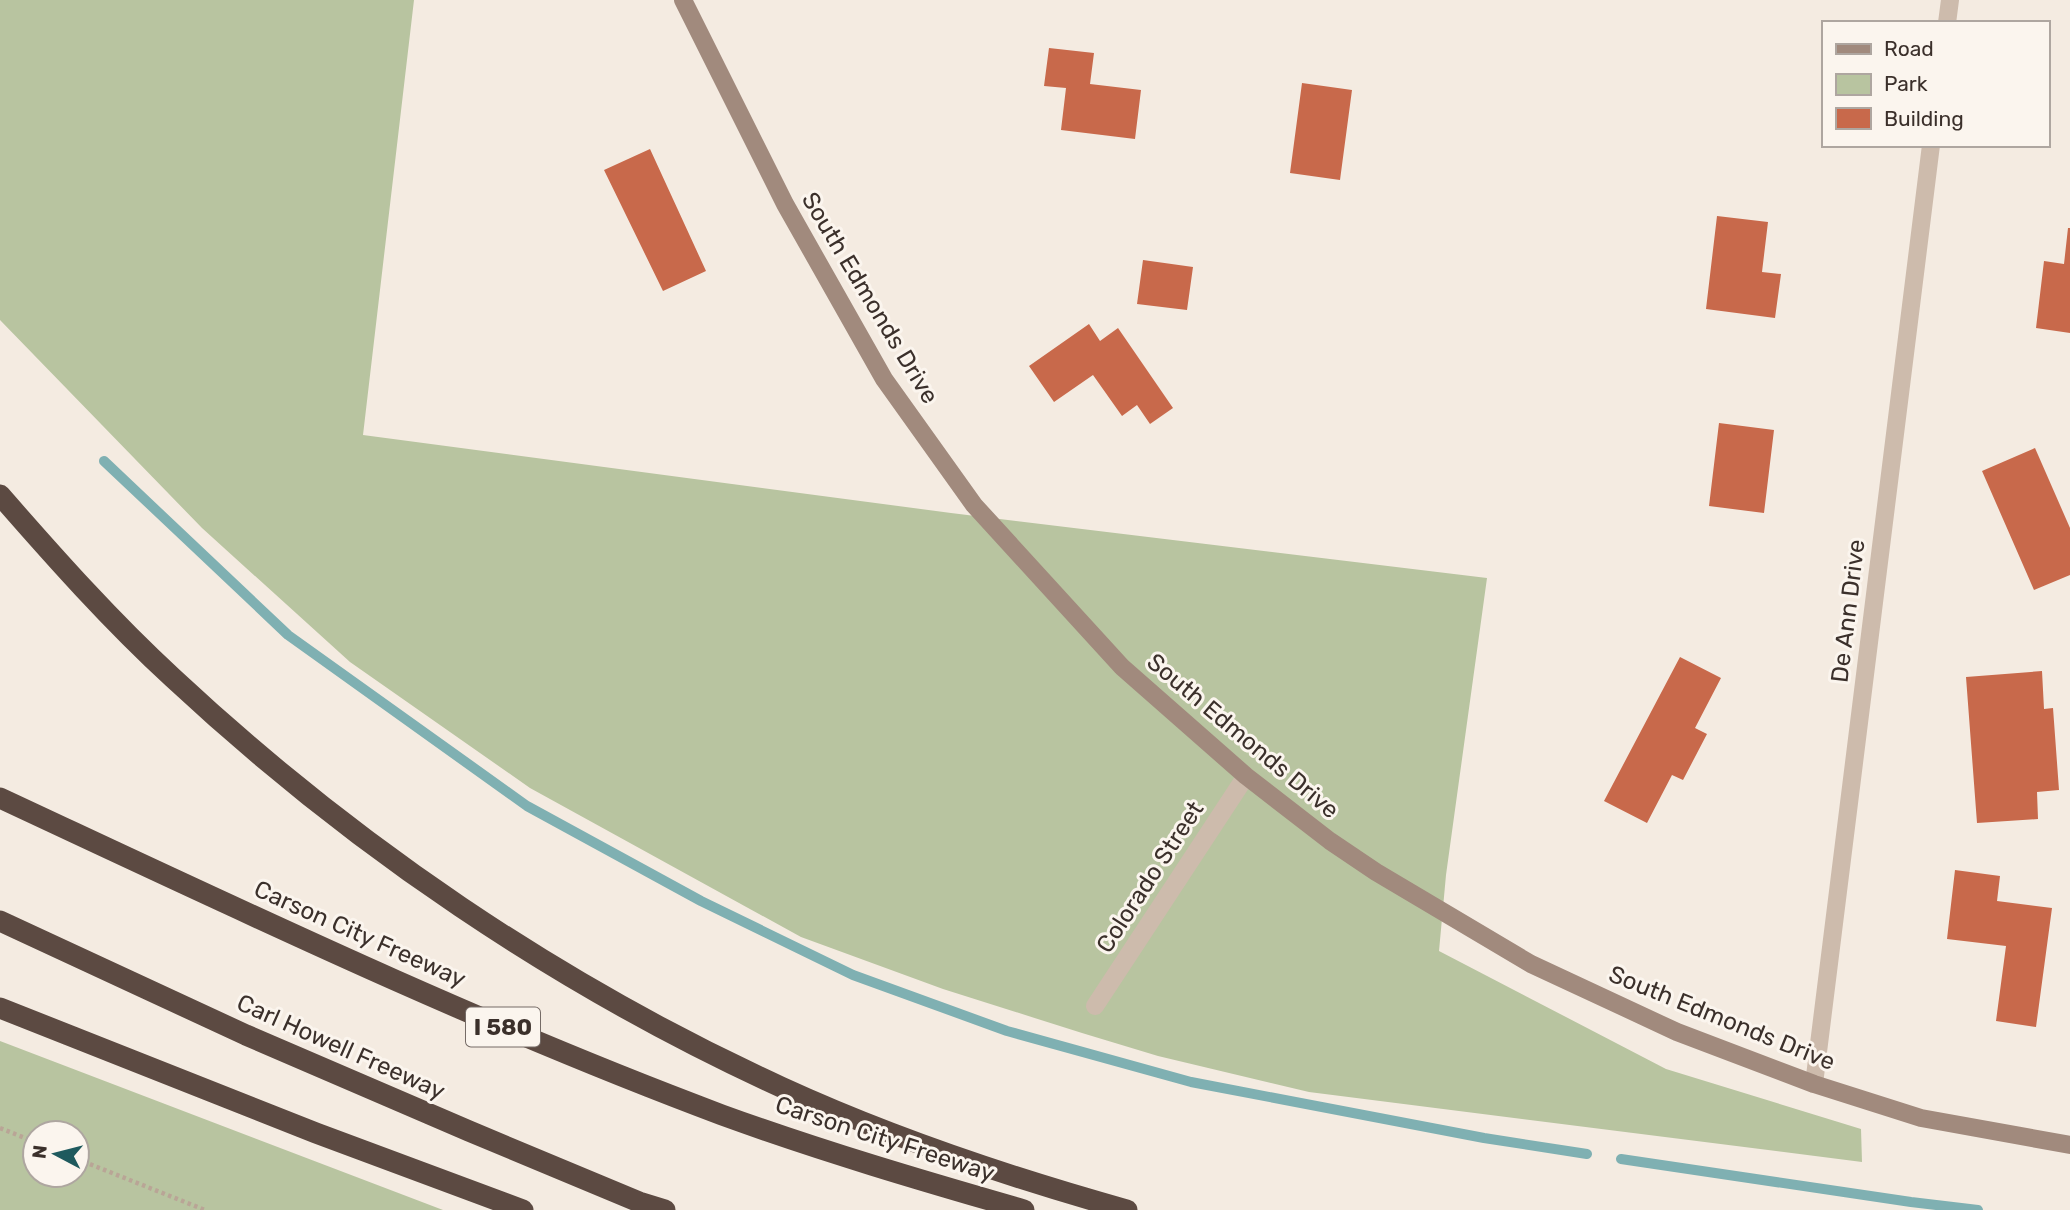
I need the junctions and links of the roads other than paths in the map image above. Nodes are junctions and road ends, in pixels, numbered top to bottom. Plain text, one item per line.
1 (683, 0) edge
2 (1950, 0) edge
3 (1947, 21) edge
4 (1931, 147) edge
5 (0, 495) edge
6 (1246, 775) junction
7 (0, 799) edge
8 (0, 921) edge
9 (1095, 1006) dead end
10 (0, 1008) edge
11 (1814, 1084) junction
12 (2070, 1144) edge
13 (523, 1210) edge
14 (665, 1210) edge
15 (1024, 1210) edge
16 (1127, 1210) edge

1 - 6 street, South Edmonds Drive
2 - 3 street
4 - 11 street, De Ann Drive
5 - 16 highway
6 - 9 street, Colorado Street
6 - 11 street, South Edmonds Drive
7 - 15 highway, Carson City Freeway / I 580
8 - 14 highway, Carl Howell Freeway
10 - 13 highway
11 - 12 street, South Edmonds Drive

